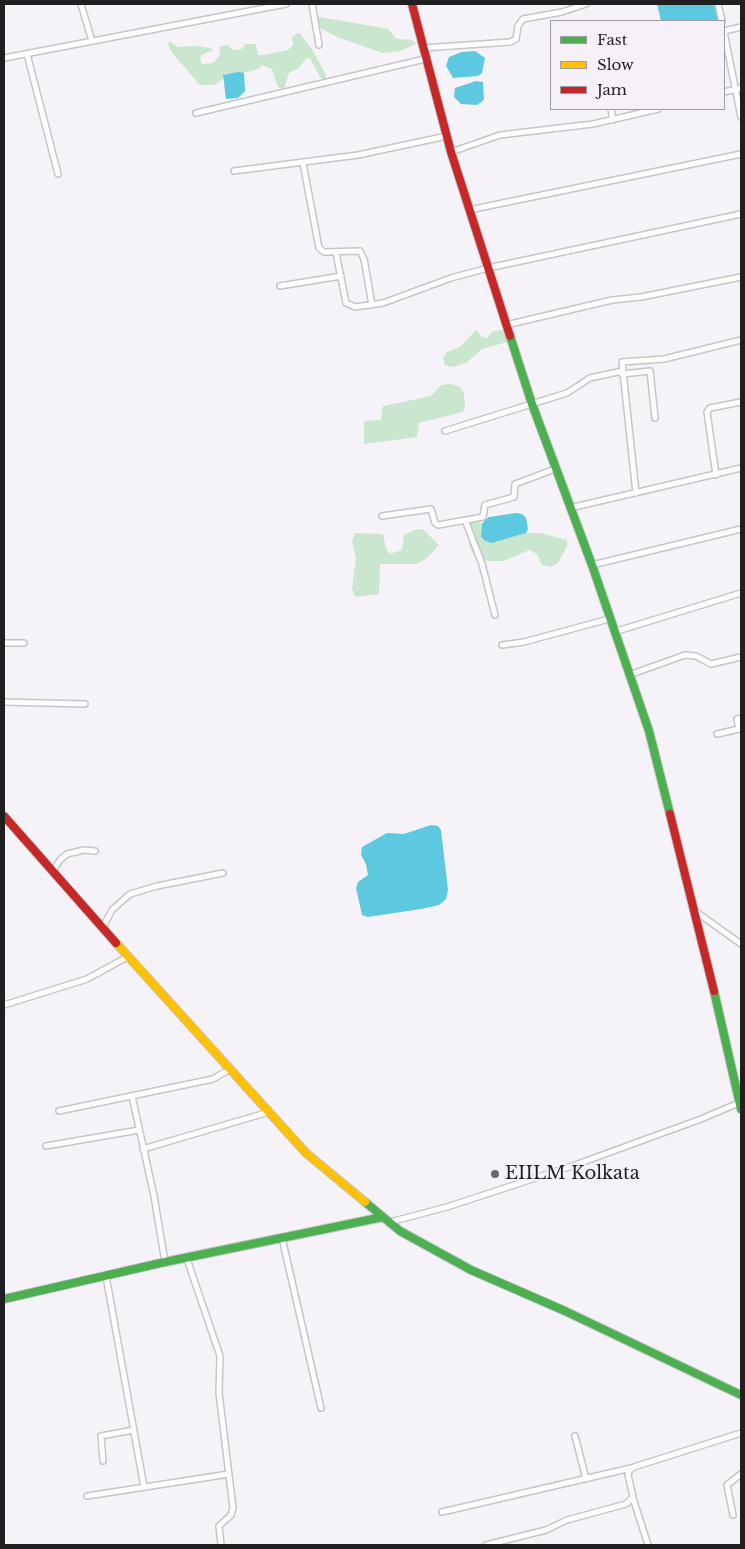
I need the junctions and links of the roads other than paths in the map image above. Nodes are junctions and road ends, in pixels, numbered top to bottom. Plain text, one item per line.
1 (81, 4) edge
2 (286, 4) edge
3 (312, 4) edge
4 (412, 4) edge
5 (586, 4) edge
6 (718, 4) edge
7 (722, 20) edge
8 (741, 27) edge
9 (725, 31) edge
10 (725, 35) edge
11 (92, 41) junction
12 (319, 46) dead end
13 (422, 48) junction
14 (27, 54) junction
15 (4, 58) edge
16 (425, 59) junction
17 (738, 89) edge
18 (725, 92) edge
19 (611, 110) edge
20 (654, 110) edge
21 (196, 113) dead end
22 (741, 117) edge
23 (614, 120) junction
24 (447, 136) junction
25 (452, 152) junction
26 (741, 154) edge
27 (302, 163) junction
28 (234, 170) dead end
29 (58, 174) dead end
30 (469, 210) junction
31 (741, 214) edge
32 (336, 253) junction
33 (488, 268) junction
34 (341, 276) junction
35 (741, 276) edge
36 (280, 286) dead end
37 (372, 305) junction
38 (506, 325) junction
39 (741, 340) edge
40 (622, 372) junction
41 (741, 402) edge
42 (532, 404) junction
43 (655, 418) dead end
44 (445, 431) dead end
45 (741, 468) edge
46 (555, 469) junction
47 (716, 475) junction
48 (636, 493) junction
49 (570, 508) junction
50 (382, 516) dead end
51 (465, 520) junction
52 (741, 529) edge
53 (592, 565) junction
54 (741, 593) edge
55 (495, 615) dead end
56 (609, 619) junction
57 (613, 632) junction
58 (4, 642) edge
59 (24, 643) dead end
60 (502, 646) dead end
61 (741, 657) edge
62 (629, 674) junction
63 (4, 702) edge
64 (84, 704) dead end
65 (741, 718) edge
66 (717, 734) dead end
67 (4, 816) edge
68 (95, 851) dead end
69 (53, 871) junction
70 (220, 873) dead end
71 (695, 911) junction
72 (103, 927) junction
73 (741, 944) edge
74 (129, 956) junction
75 (4, 1005) edge
76 (230, 1069) junction
77 (132, 1096) junction
78 (741, 1104) edge
79 (59, 1111) dead end
80 (269, 1112) junction
81 (140, 1130) junction
82 (46, 1146) dead end
83 (144, 1149) junction
84 (386, 1220) junction
85 (282, 1238) junction
86 (187, 1259) junction
87 (165, 1262) junction
88 (106, 1276) junction
89 (4, 1299) edge
90 (741, 1395) edge
91 (321, 1408) dead end
92 (134, 1430) junction
93 (741, 1433) edge
94 (575, 1436) dead end
95 (103, 1461) dead end
96 (631, 1468) junction
97 (229, 1474) junction
98 (741, 1474) edge
99 (586, 1479) junction
100 (144, 1487) junction
101 (87, 1496) dead end
102 (633, 1497) junction
103 (442, 1512) dead end
104 (733, 1515) dead end
105 (221, 1545) edge
106 (486, 1545) edge
107 (648, 1545) edge

1 - 11 street
2 - 11 street
3 - 12 street
4 - 13 street
5 - 13 street
6 - 7 street
8 - 9 street
10 - 17 street
11 - 14 street
13 - 16 street
14 - 15 street
14 - 29 street
16 - 21 street
16 - 24 street
17 - 18 street
17 - 22 street
19 - 23 street
20 - 23 street
23 - 25 street
24 - 25 street
24 - 27 street
25 - 30 street
26 - 30 street
27 - 28 street
27 - 32 street
30 - 33 street
31 - 33 street
32 - 34 street
32 - 37 street
33 - 37 street
33 - 38 street
34 - 36 street
34 - 37 street
35 - 38 street
38 - 42 street
39 - 40 street
40 - 42 street
40 - 43 street
40 - 48 street
41 - 47 street
42 - 44 street
42 - 46 street
45 - 47 street
46 - 49 street
46 - 51 street
47 - 48 street
48 - 49 street
49 - 53 street
50 - 51 street
51 - 55 street
52 - 53 street
53 - 56 street
54 - 57 street
56 - 57 street
56 - 60 street
57 - 62 street
58 - 59 street
61 - 62 street
62 - 71 street
63 - 64 street
65 - 66 street
67 - 69 street
68 - 69 street
69 - 72 street
70 - 72 street
71 - 73 street
71 - 78 street
72 - 74 street
74 - 75 street
74 - 76 street
76 - 77 street
76 - 80 street
77 - 79 street
77 - 81 street
78 - 84 street
80 - 83 street
80 - 84 street
81 - 82 street
81 - 83 street
83 - 87 street
84 - 85 street
84 - 90 street
85 - 86 street
85 - 91 street
86 - 87 street
86 - 97 street
87 - 88 street
88 - 89 street
88 - 92 street
92 - 95 street
92 - 100 street
93 - 96 street
94 - 99 street
96 - 99 street
96 - 102 street
97 - 100 street
97 - 105 street
98 - 104 street
99 - 103 street
100 - 101 street
102 - 106 street
102 - 107 street

